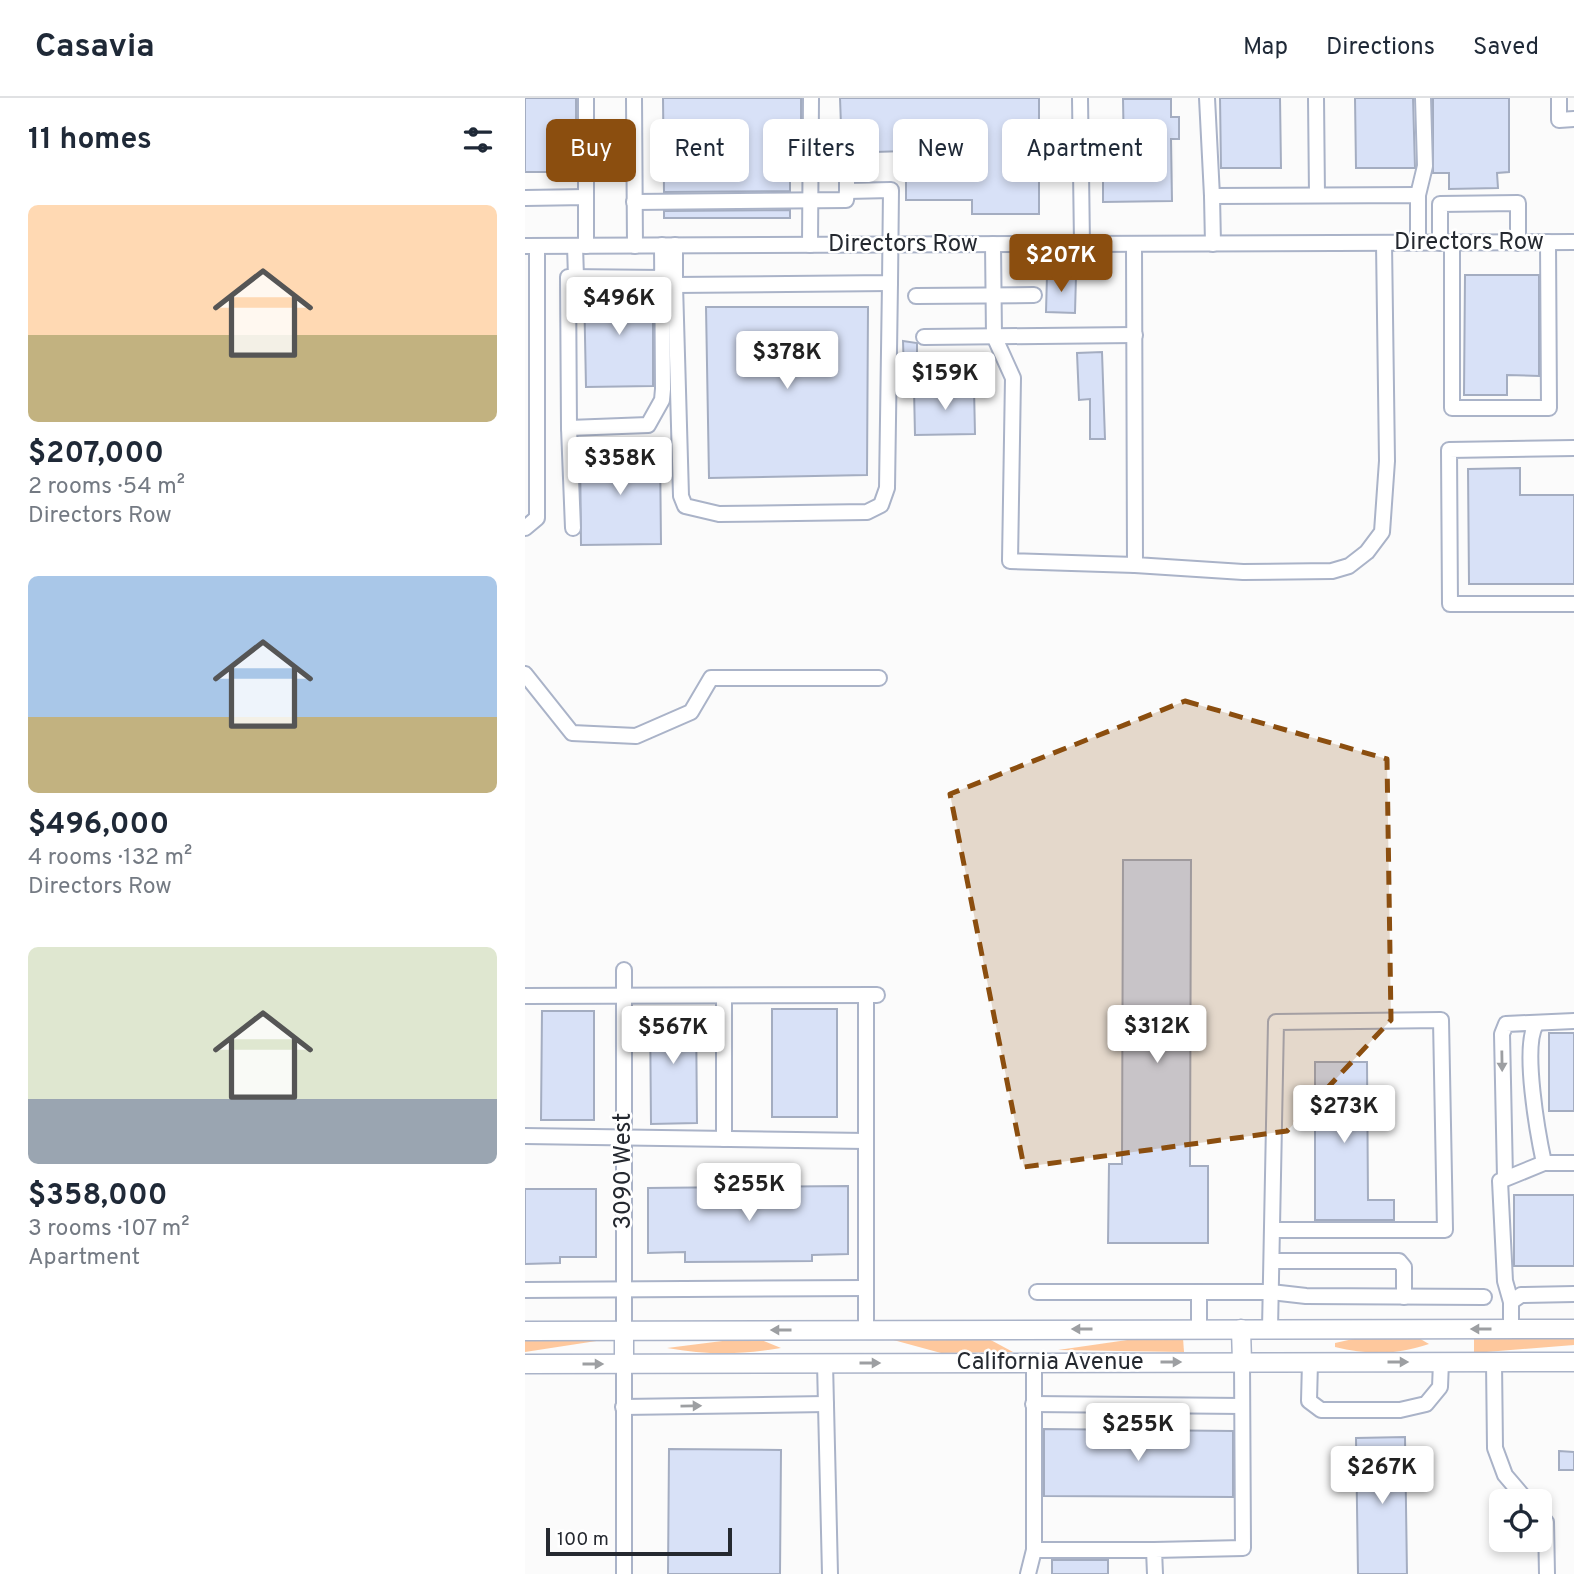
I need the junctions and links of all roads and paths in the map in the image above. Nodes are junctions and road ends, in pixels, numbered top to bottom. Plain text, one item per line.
1 (586, 98) edge
2 (634, 98) edge
3 (811, 98) edge
4 (1080, 98) edge
5 (1207, 98) edge
6 (1316, 98) edge
7 (1423, 98) edge
8 (1559, 98) edge
9 (811, 119) edge
10 (1574, 119) edge
11 (811, 182) edge
12 (847, 182) edge
13 (847, 191) junction
14 (1317, 195) junction
15 (1418, 195) junction
16 (1212, 196) junction
17 (586, 197) junction
18 (525, 198) edge
19 (811, 201) junction
20 (635, 202) junction
21 (1548, 242) junction
22 (1574, 242) edge
23 (1384, 243) junction
24 (1418, 243) junction
25 (1446, 243) junction
26 (1518, 243) junction
27 (993, 244) junction
28 (1082, 244) junction
29 (1134, 244) junction
30 (1213, 244) junction
31 (669, 245) junction
32 (810, 245) junction
33 (891, 245) junction
34 (531, 246) edge
35 (581, 246) junction
36 (635, 246) junction
37 (531, 273) edge
38 (576, 277) junction
39 (669, 281) junction
40 (890, 283) junction
41 (1034, 295) dead end
42 (916, 296) dead end
43 (994, 296) junction
44 (1135, 335) junction
45 (994, 336) junction
46 (923, 337) dead end
47 (531, 413) edge
48 (569, 428) junction
49 (1574, 449) edge
50 (525, 528) edge
51 (573, 528) dead end
52 (1135, 565) junction
53 (1574, 604) edge
54 (525, 674) edge
55 (879, 678) dead end
56 (625, 970) dead end
57 (525, 996) edge
58 (623, 996) junction
59 (724, 996) junction
60 (1574, 1021) edge
61 (1536, 1024) junction
62 (525, 1136) edge
63 (624, 1137) junction
64 (724, 1139) junction
65 (866, 1141) junction
66 (1543, 1163) junction
67 (1574, 1163) edge
68 (1505, 1178) junction
69 (1272, 1230) junction
70 (1272, 1261) junction
71 (866, 1288) junction
72 (624, 1289) junction
73 (525, 1290) edge
74 (1037, 1292) dead end
75 (1199, 1292) junction
76 (1271, 1292) junction
77 (1574, 1294) edge
78 (1404, 1297) junction
79 (1484, 1297) dead end
80 (1511, 1302) junction
81 (1034, 1329) junction
82 (1199, 1329) junction
83 (1241, 1329) junction
84 (1271, 1329) junction
85 (1309, 1329) junction
86 (1441, 1329) junction
87 (1511, 1329) junction
88 (1574, 1329) edge
89 (624, 1330) junction
90 (842, 1330) junction
91 (866, 1330) junction
92 (525, 1331) edge
93 (1242, 1362) junction
94 (1310, 1362) junction
95 (1441, 1362) junction
96 (1494, 1362) junction
97 (1574, 1362) edge
98 (834, 1363) junction
99 (1034, 1363) junction
100 (525, 1364) edge
101 (624, 1364) junction
102 (826, 1404) junction
103 (1033, 1404) junction
104 (1242, 1406) junction
105 (623, 1407) junction
106 (1517, 1489) edge
107 (1034, 1550) junction
108 (1154, 1550) junction
109 (1547, 1552) edge
110 (624, 1574) edge
111 (830, 1574) edge
112 (1028, 1574) edge
113 (1155, 1574) edge
114 (1547, 1574) edge

1 - 17 street
2 - 20 street
3 - 9 street
4 - 28 street
5 - 16 street
6 - 14 street
7 - 15 street
8 - 10 street
11 - 19 street
12 - 13 street
13 - 19 street
13 - 33 street
14 - 15 street
14 - 16 street
15 - 24 street
16 - 30 street
17 - 18 street
17 - 35 street
19 - 20 street
19 - 32 street
20 - 36 street
21 - 22 street, Directors Row
21 - 25 street
21 - 26 street, Directors Row
23 - 24 street, Directors Row
23 - 30 street, Directors Row
23 - 52 street
24 - 25 street, Directors Row
25 - 26 street, Directors Row
25 - 26 street
27 - 28 street, Directors Row
27 - 33 street, Directors Row
27 - 43 street
28 - 29 street, Directors Row
29 - 30 street, Directors Row
29 - 44 street
31 - 32 street, Directors Row
31 - 36 street, Directors Row
31 - 39 street
32 - 33 street, Directors Row
33 - 40 street
34 - 35 street, Directors Row
34 - 37 street
35 - 36 street, Directors Row
35 - 38 street
37 - 47 street
38 - 39 street
38 - 48 street
39 - 40 street
39 - 40 street
39 - 48 street
41 - 43 street
42 - 43 street
43 - 45 street
44 - 45 street
44 - 52 street
45 - 46 street
45 - 52 street
47 - 50 street
48 - 51 street
49 - 53 street
54 - 55 street
56 - 58 street, 3090 West
57 - 58 street
58 - 59 street
58 - 63 street, 3090 West
59 - 64 street
59 - 65 street
60 - 61 street
61 - 66 street
61 -> 68 street
62 - 63 street
63 - 64 street
63 - 72 street, 3090 West
64 - 65 street
65 - 71 street
66 - 67 street
66 - 68 street
68 - 80 street
69 - 69 street
69 - 70 street
70 - 76 street
70 - 78 street
71 - 72 street
71 - 91 street
72 - 73 street
72 - 89 street, 3090 West
74 - 75 street
75 - 76 street
75 - 82 street
76 - 78 street
76 - 84 street
77 - 80 street
78 - 79 street
80 - 87 street
82 -> 81 main road, California Avenue
81 - 91 main road, California Avenue
81 - 99 main road
82 - 83 main road, California Avenue
83 - 84 main road, California Avenue
83 - 93 main road
84 - 85 main road, California Avenue
85 - 86 main road, California Avenue
85 - 94 main road
87 -> 86 main road, California Avenue
86 - 95 main road
87 - 88 main road, California Avenue
90 -> 89 main road, California Avenue
89 - 92 main road, California Avenue
89 - 101 main road
90 - 91 main road, California Avenue
90 - 98 main road
93 - 94 main road, California Avenue
99 -> 93 main road, California Avenue
93 - 104 street
94 -> 95 main road, California Avenue
94 - 95 street
95 - 96 main road, California Avenue
96 - 97 main road, California Avenue
96 - 106 street
98 -> 99 main road, California Avenue
98 - 101 main road, California Avenue
98 - 102 street
99 - 103 street
100 -> 101 main road, California Avenue
101 - 105 street
105 -> 102 street
102 - 111 street
103 - 104 street
103 - 107 street
104 - 108 street
105 - 110 street
107 - 108 street
107 - 112 street
108 - 113 street
109 - 114 street

